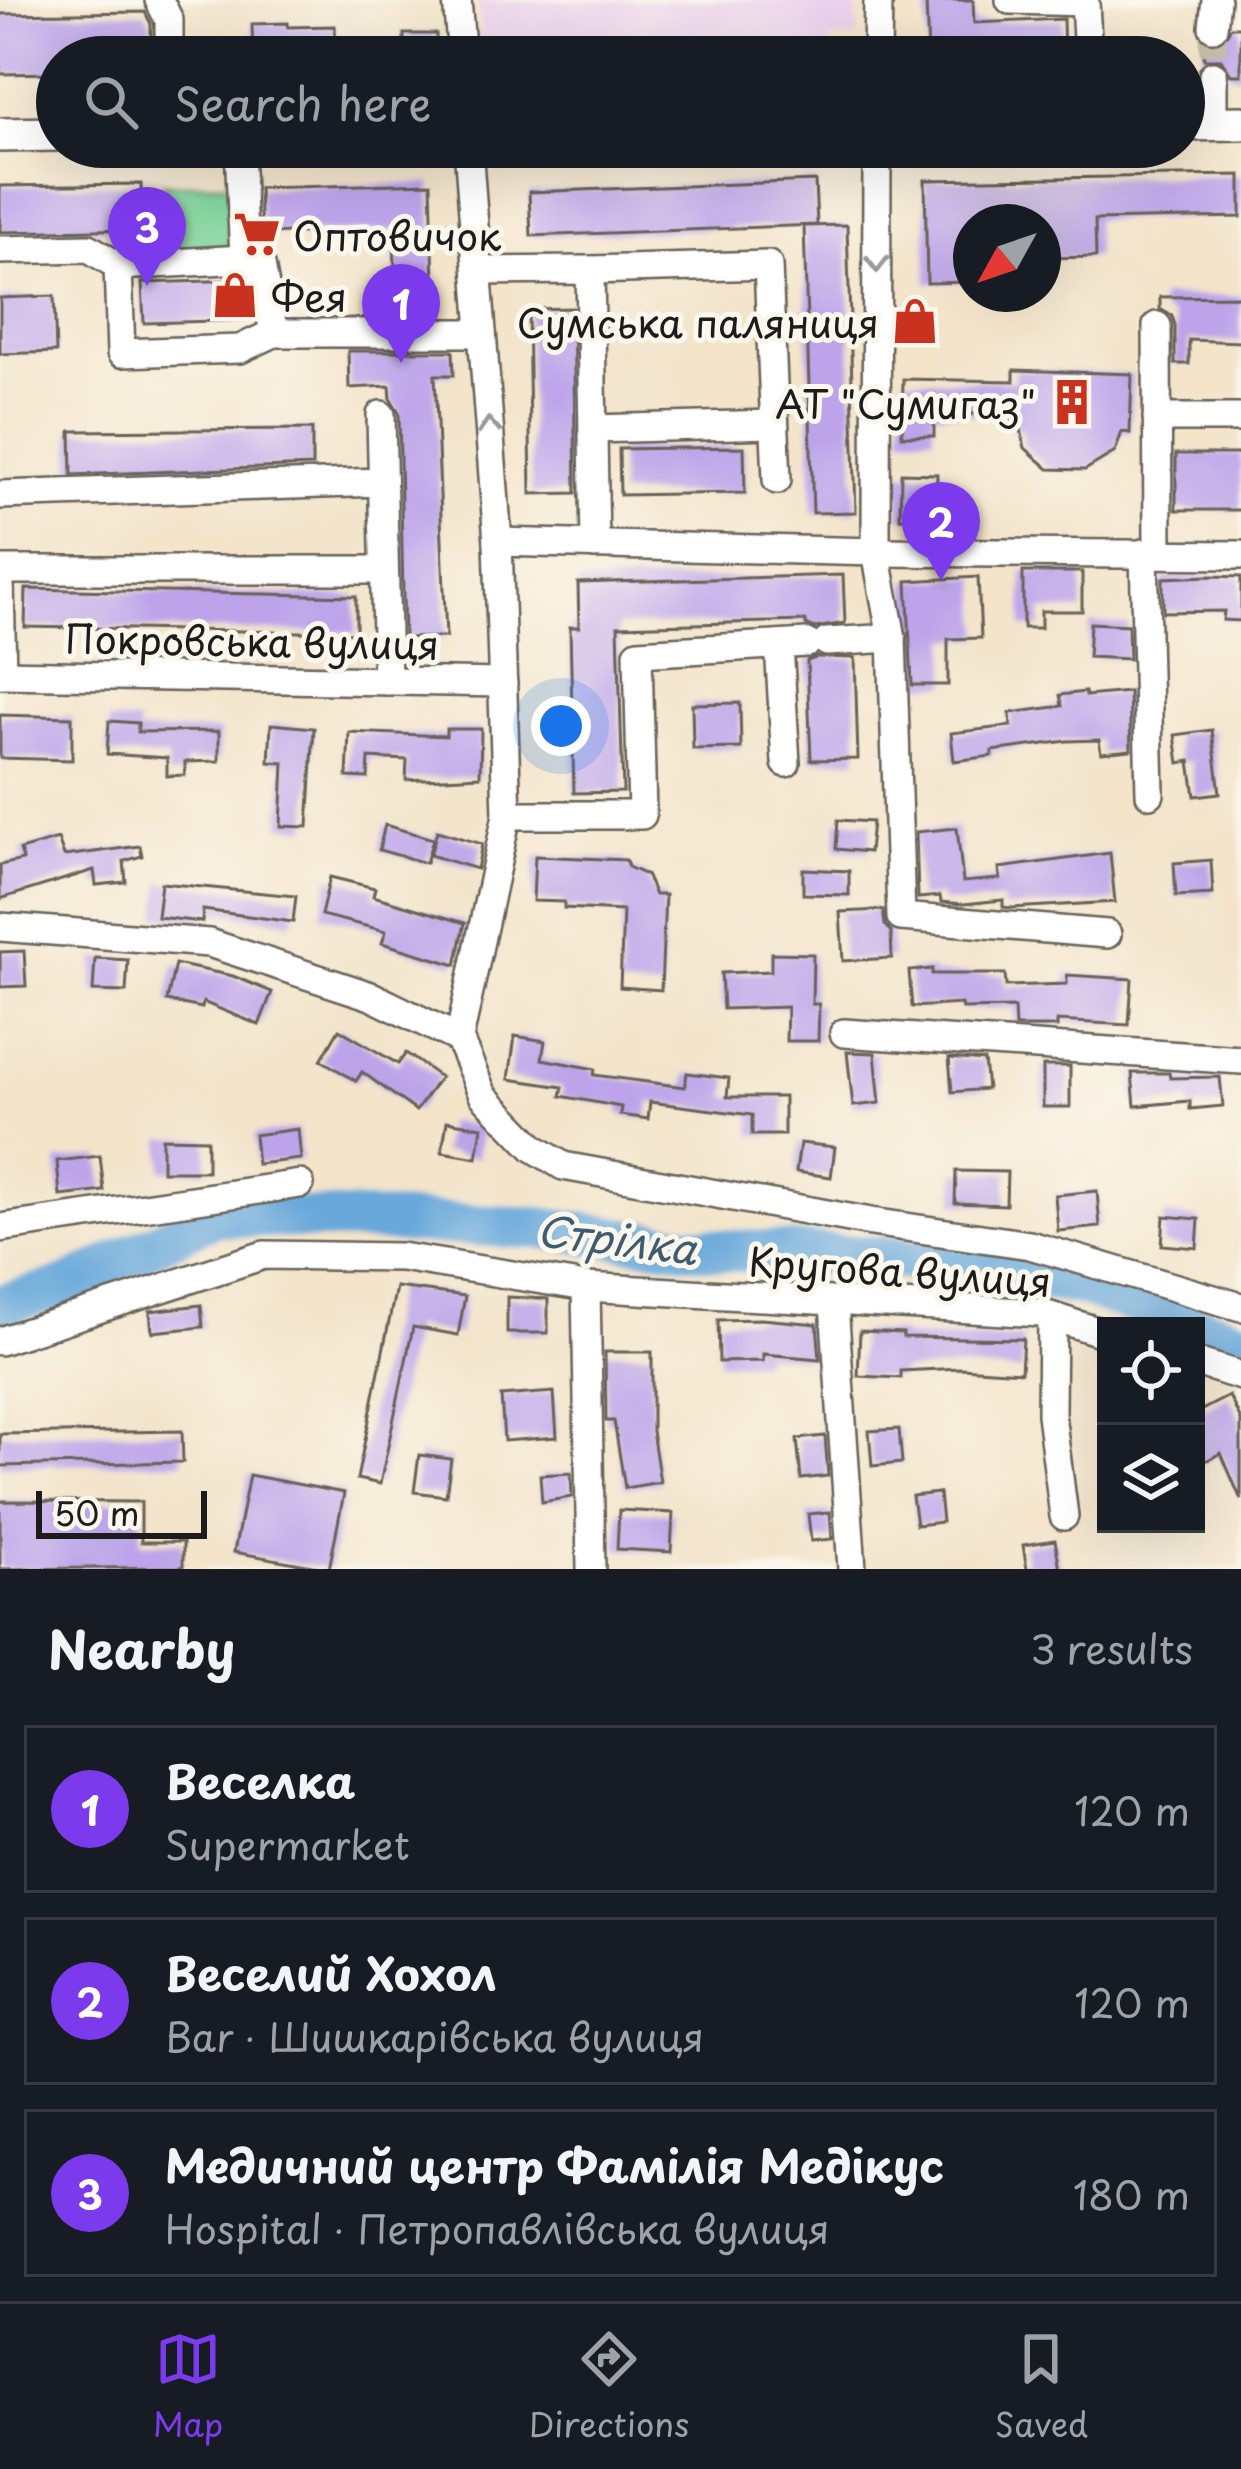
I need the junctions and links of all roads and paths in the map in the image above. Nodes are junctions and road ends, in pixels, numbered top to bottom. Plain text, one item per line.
1 (159, 0) edge
2 (458, 0) edge
3 (878, 0) edge
4 (1010, 0) edge
5 (169, 36) edge
6 (460, 36) edge
7 (877, 36) edge
8 (1087, 36) edge
9 (1213, 75) tunnel mouth
10 (1213, 124) edge
11 (36, 134) edge
12 (0, 135) edge
13 (240, 168) edge
14 (470, 168) edge
15 (877, 168) edge
16 (0, 250) edge
17 (244, 259) junction
18 (118, 266) junction
19 (590, 270) junction
20 (478, 271) junction
21 (1156, 326) dead end
22 (274, 332) junction
23 (482, 333) junction
24 (381, 415) dead end
25 (1156, 418) junction
26 (1241, 418) edge
27 (773, 424) junction
28 (593, 429) junction
29 (777, 480) dead end
30 (382, 482) junction
31 (0, 495) edge
32 (498, 542) junction
33 (596, 544) junction
34 (876, 552) junction
35 (1151, 553) junction
36 (1241, 555) edge
37 (0, 570) edge
38 (384, 570) junction
39 (0, 584) edge
40 (892, 638) junction
41 (804, 643) junction
42 (1, 674) edge
43 (387, 681) junction
44 (502, 683) junction
45 (786, 763) dead end
46 (1150, 794) dead end
47 (507, 815) junction
48 (0, 927) edge
49 (1107, 934) dead end
50 (844, 1033) dead end
51 (459, 1039) junction
52 (1241, 1060) edge
53 (300, 1184) dead end
54 (0, 1228) edge
55 (586, 1287) junction
56 (834, 1304) junction
57 (1241, 1307) edge
58 (1052, 1317) junction
59 (1097, 1331) edge
60 (0, 1341) edge
61 (1205, 1365) edge
62 (1241, 1376) edge
63 (1064, 1516) dead end
64 (591, 1569) edge
65 (852, 1569) edge

1 - 5 street
2 - 6 street
3 - 7 street
4 - 8 street
9 - 10 street
11 - 12 main road
13 - 17 street
14 - 20 street
15 -> 34 street
16 - 18 street
17 - 18 street
17 - 22 street
18 - 22 street
19 - 20 street
19 - 27 street
19 - 28 street
20 - 23 street
21 - 25 street
22 - 23 street
32 -> 23 street
24 - 30 street
25 - 26 street
25 - 35 street
27 - 28 street
27 - 29 street
28 - 33 street
30 - 31 street
30 - 38 street
32 - 33 street
32 - 44 street
33 - 34 street
34 - 35 street
34 - 40 street
35 - 36 street
35 - 46 street
37 - 38 street
38 - 43 street
39 - 42 street
40 - 41 street
40 - 49 street
41 - 45 street
41 - 47 street
42 - 43 street, Покровська вулиця
43 - 44 street, Покровська вулиця
44 - 47 street
47 - 51 street
48 - 51 street
50 - 52 street
51 - 57 street
53 - 54 street
55 - 56 street, Кругова вулиця
55 - 60 street, Кругова вулиця
55 - 64 street
56 - 58 street, Кругова вулиця
56 - 65 street
58 - 59 street, Кругова вулиця
58 - 63 street
61 - 62 street

